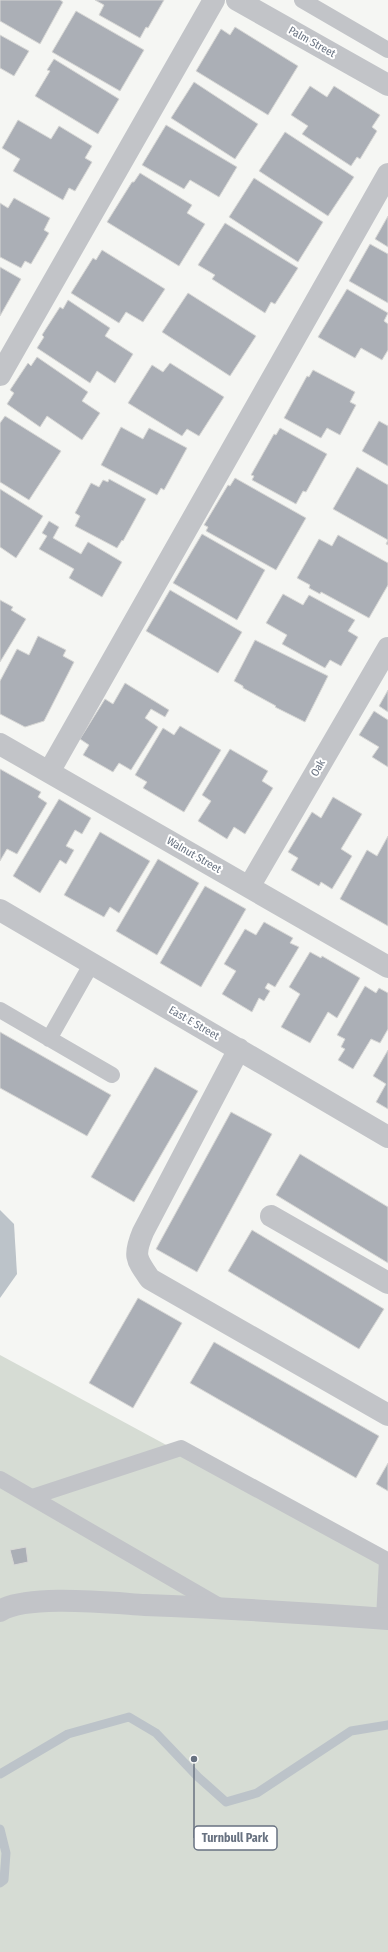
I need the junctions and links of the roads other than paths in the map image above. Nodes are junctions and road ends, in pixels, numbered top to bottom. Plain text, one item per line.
1 (214, 0) edge
2 (237, 0) edge
3 (302, 0) edge
4 (388, 50) edge
5 (388, 85) edge
6 (388, 174) edge
7 (0, 375) edge
8 (388, 648) edge
9 (0, 744) edge
10 (48, 772) junction
11 (248, 887) junction
12 (0, 910) edge
13 (92, 963) junction
14 (388, 967) edge
15 (0, 1010) edge
16 (48, 1038) junction
17 (239, 1049) junction
18 (112, 1075) dead end
19 (388, 1137) edge
20 (271, 1216) dead end
21 (388, 1283) edge
22 (388, 1415) edge
23 (4, 1487) edge
24 (32, 1497) junction
25 (222, 1608) junction
26 (0, 1611) edge
27 (386, 1619) edge

1 - 7 street
2 - 5 street, Palm Street
3 - 4 lane
6 - 10 street
8 - 11 street, Oak
9 - 10 street, Walnut Street
10 - 11 street, Walnut Street
11 - 14 street, Walnut Street
12 - 13 street, East E Street
13 - 16 lane
13 - 17 street, East E Street
15 - 16 lane
16 - 18 lane
17 - 19 street, East E Street
17 - 22 street
20 - 21 street
23 - 24 lane
24 - 25 lane
24 - 27 lane
25 - 26 street
25 - 27 street

